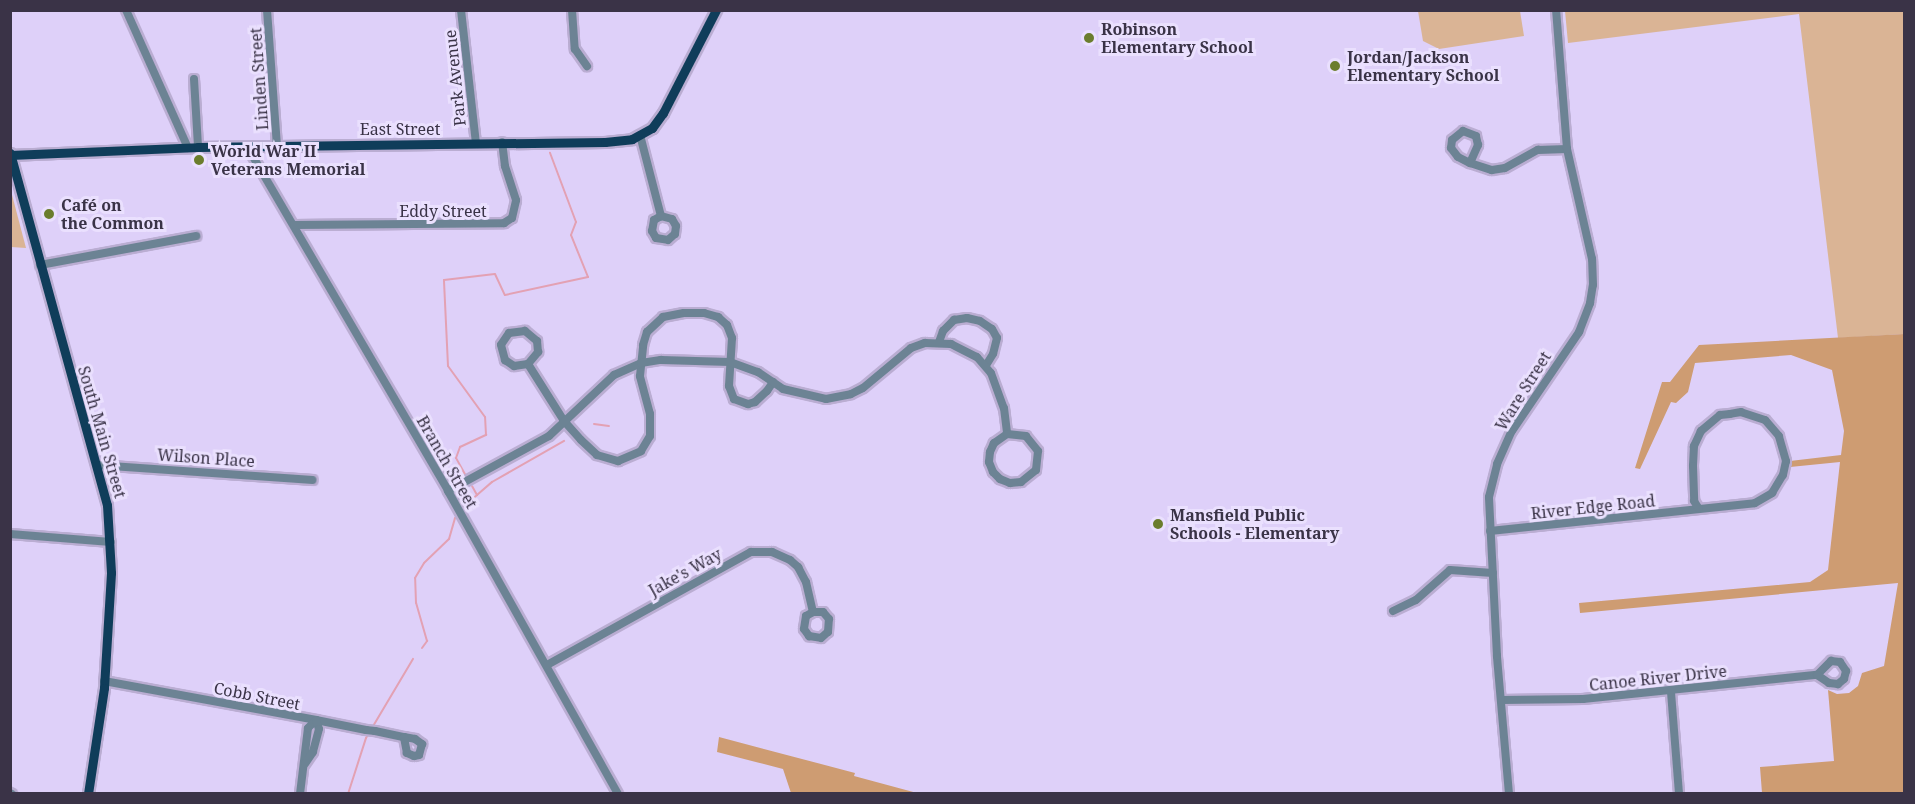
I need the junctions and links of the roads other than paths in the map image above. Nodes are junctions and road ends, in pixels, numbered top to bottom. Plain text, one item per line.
1 (126, 10) edge
2 (267, 10) edge
3 (461, 10) edge
4 (572, 10) edge
5 (716, 10) edge
6 (1556, 10) edge
7 (587, 66) dead end
8 (194, 79) dead end
9 (640, 135) junction
10 (502, 142) junction
11 (476, 143) junction
12 (277, 145) junction
13 (250, 146) junction
14 (193, 147) junction
15 (1567, 149) junction
16 (11, 154) edge
17 (1470, 163) dead end
18 (661, 216) dead end
19 (294, 225) junction
20 (196, 236) dead end
21 (40, 265) junction
22 (939, 342) junction
23 (730, 362) junction
24 (641, 363) junction
25 (528, 364) junction
26 (986, 365) junction
27 (772, 382) junction
28 (564, 421) junction
29 (1007, 434) junction
30 (97, 465) junction
31 (312, 480) dead end
32 (448, 490) junction
33 (1699, 509) junction
34 (1490, 531) junction
35 (10, 534) edge
36 (111, 542) junction
37 (1493, 573) junction
38 (1393, 611) dead end
39 (813, 612) dead end
40 (547, 665) junction
41 (1817, 675) dead end
42 (104, 681) junction
43 (1671, 692) junction
44 (1501, 700) junction
45 (315, 720) junction
46 (404, 736) dead end
47 (88, 794) edge
48 (300, 794) edge
49 (618, 794) edge
50 (1509, 794) edge
51 (1679, 794) edge

1 - 14 street
2 - 12 street, Linden Street
3 - 11 street, Park Avenue
4 - 7 street
5 - 9 main road
6 - 15 street, Ware Street
8 - 14 street
9 - 10 main road, East Street
9 - 18 street
10 - 11 main road, East Street
10 - 19 street, Eddy Street
11 - 12 main road, East Street
12 - 13 main road, East Street
13 - 14 main road, East Street
13 - 19 street, Branch Street
14 - 16 main road, East Street
15 - 17 street
15 - 34 street, Ware Street
16 - 21 main road, South Main Street
19 - 32 street, Branch Street
20 - 21 street
21 - 30 main road, South Main Street
22 - 26 street
22 - 26 street
22 - 27 street
23 - 24 street
23 - 24 street
23 - 27 street
23 - 27 street
24 - 28 street
24 - 28 street
25 - 25 street
25 - 28 street
26 - 29 street
28 - 32 street
29 - 29 street
30 - 31 street, Wilson Place
30 - 36 main road, South Main Street
32 - 40 street, Branch Street
33 - 33 street, River Edge Road
33 - 34 street, River Edge Road
34 - 37 street, Ware Street
35 - 36 street
36 - 42 main road, South Main Street
37 - 38 street
37 - 44 street, Ware Street
39 - 40 street, Jake's Way
40 - 49 street, Branch Street
41 - 43 street, Canoe River Drive
42 - 45 street, Cobb Street
42 - 47 main road, South Main Street
43 - 44 street, Canoe River Drive
43 - 51 street
44 - 50 street, Ware Street
45 - 46 street, Cobb Street
45 - 48 street

